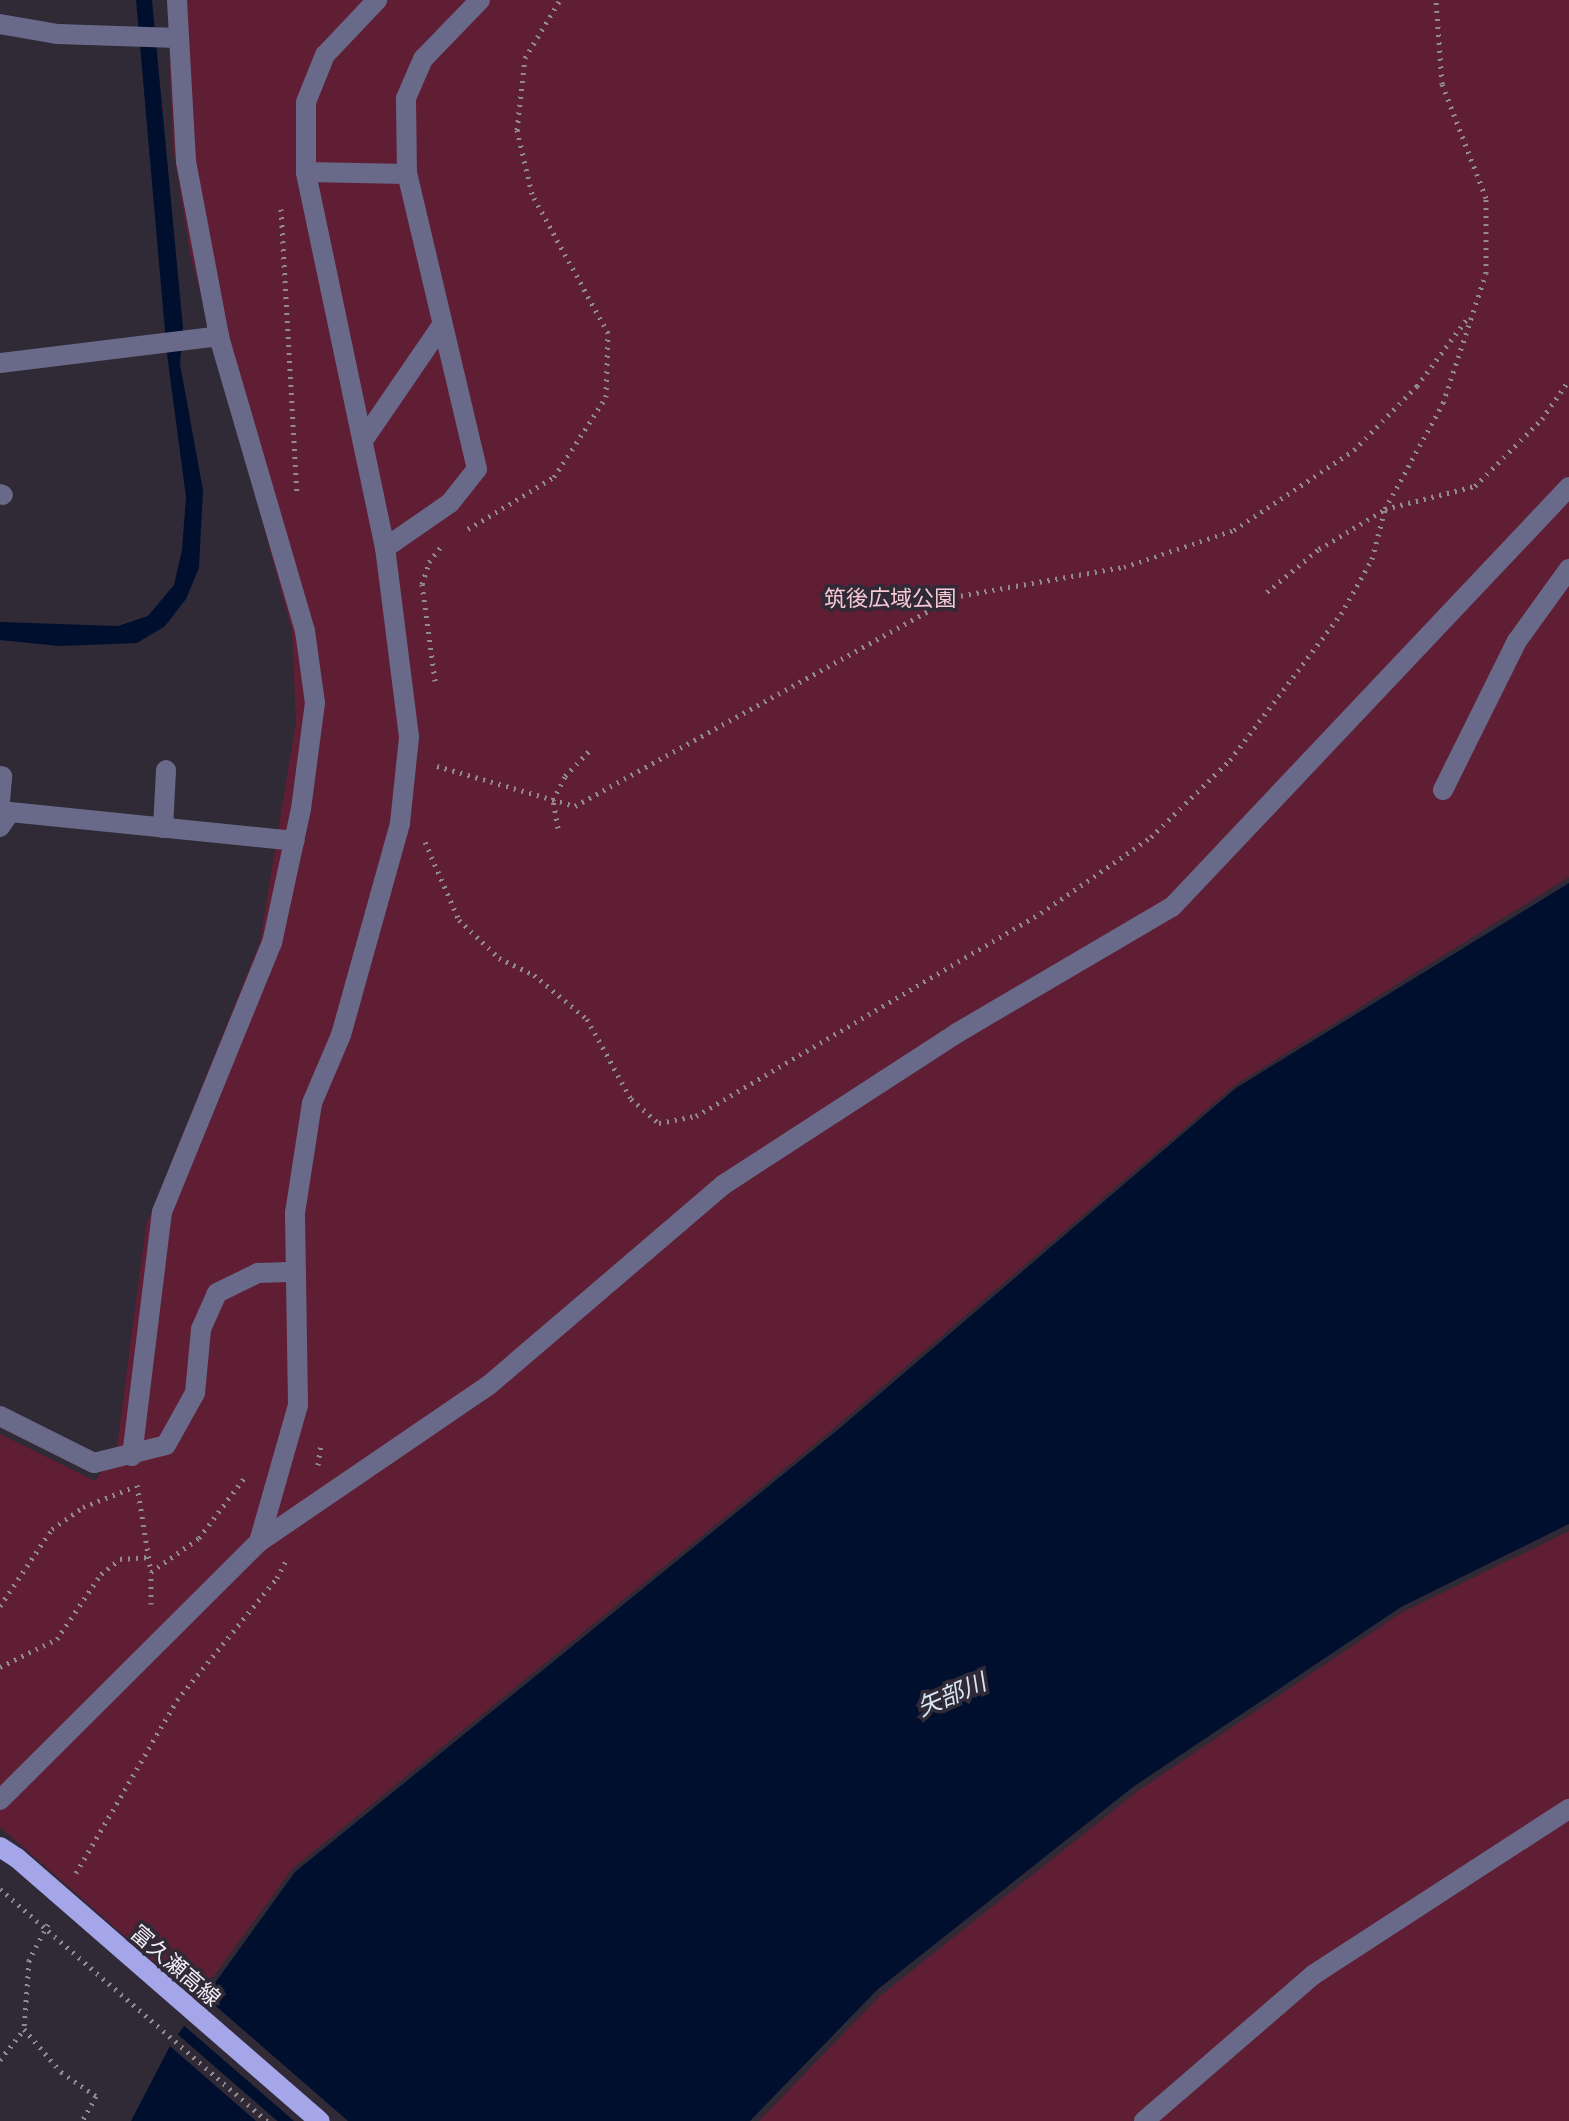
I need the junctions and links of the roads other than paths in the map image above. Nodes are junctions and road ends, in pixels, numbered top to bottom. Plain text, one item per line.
1 (177, 0) edge
2 (377, 0) edge
3 (480, 0) edge
4 (0, 24) edge
5 (178, 38) junction
6 (306, 172) junction
7 (407, 174) junction
8 (442, 325) junction
9 (219, 336) junction
10 (0, 363) edge
11 (364, 439) junction
12 (1569, 487) edge
13 (385, 548) junction
14 (1569, 569) edge
15 (166, 770) dead end
16 (2, 776) dead end
17 (1443, 790) dead end
18 (0, 801) edge
19 (1, 820) edge
20 (163, 828) junction
21 (295, 841) junction
22 (296, 1272) junction
23 (0, 1416) edge
24 (132, 1456) junction
25 (259, 1542) junction
26 (0, 1800) edge
27 (1569, 1809) edge
28 (9, 1852) edge
29 (320, 2121) edge
30 (1144, 2121) edge

1 - 5 street
2 - 6 street
3 - 7 street
4 - 5 street
5 - 9 street
6 - 7 street
6 - 11 street
7 - 8 street
8 - 11 street
8 - 13 street
9 - 10 street
9 - 21 street
11 - 13 street
12 - 25 street
13 - 22 street
14 - 17 street
15 - 20 street
16 - 18 street
19 - 20 street
20 - 21 street
21 - 24 street
22 - 24 street
22 - 25 street
23 - 24 street
25 - 26 street
27 - 30 street
28 - 29 main road, 富久瀬高線, bridge

